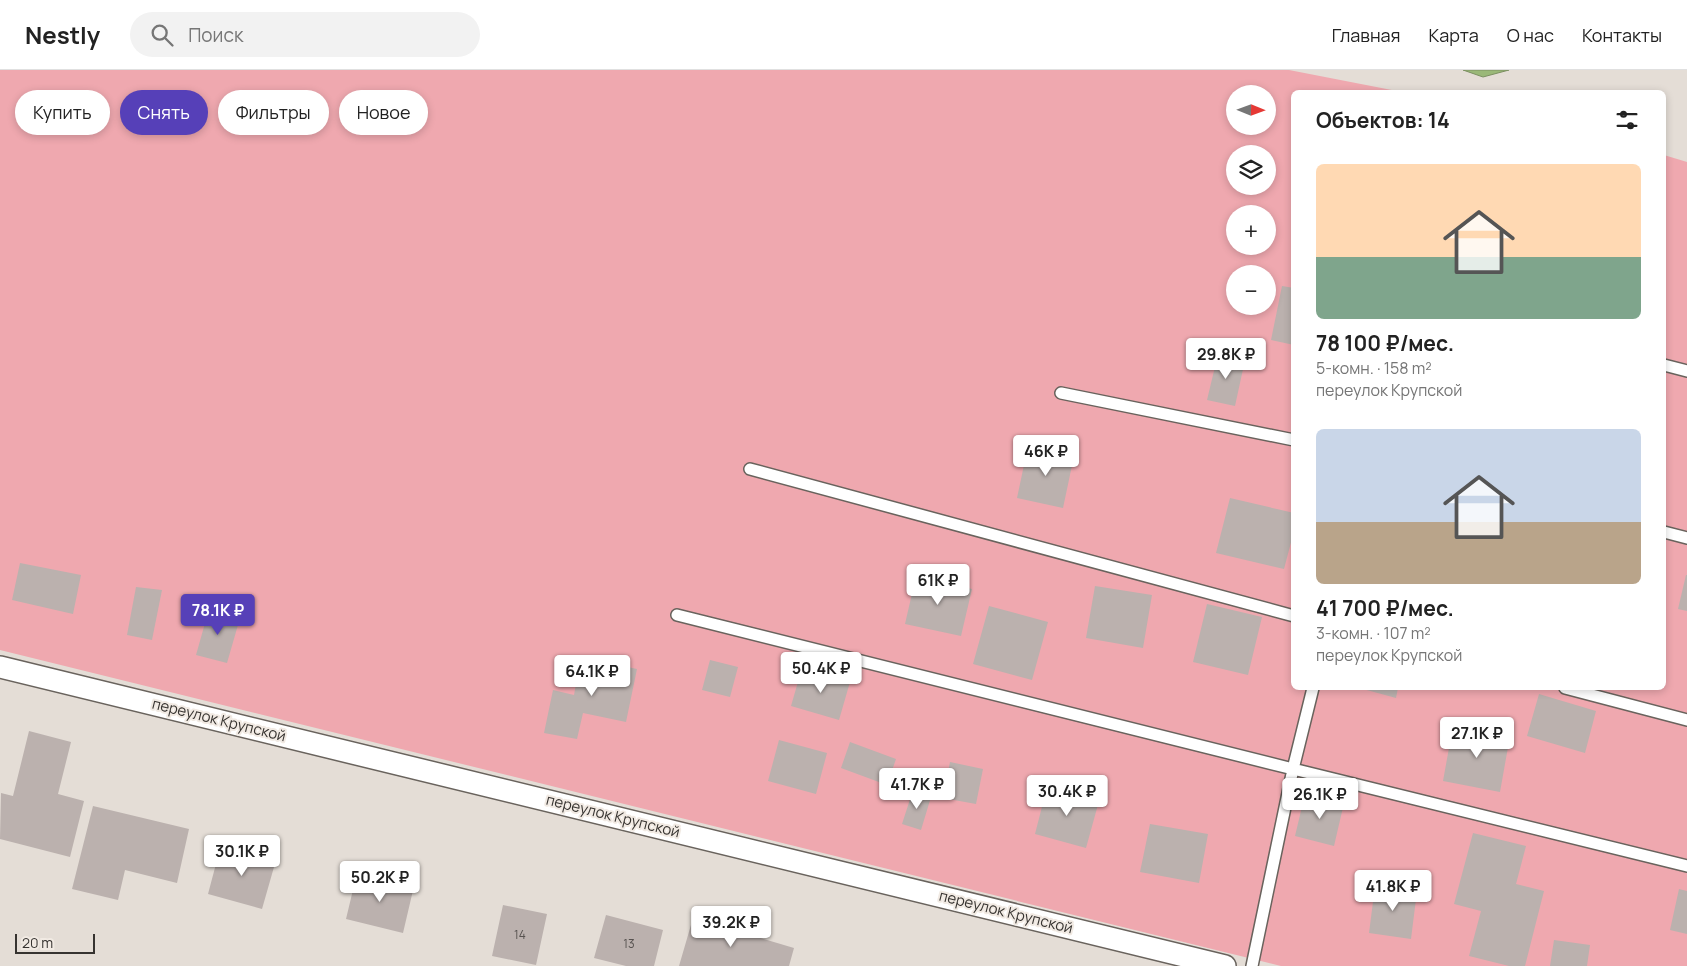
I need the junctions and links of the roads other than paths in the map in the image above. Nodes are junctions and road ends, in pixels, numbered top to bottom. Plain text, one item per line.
1 (1666, 366) edge
2 (1687, 371) edge
3 (1062, 393) dead end
4 (1291, 439) edge
5 (750, 469) dead end
6 (1666, 533) edge
7 (1687, 538) edge
8 (678, 615) dead end
9 (1291, 615) edge
10 (0, 667) edge
11 (1312, 690) edge
12 (1573, 690) edge
13 (1687, 720) edge
14 (1293, 769) junction
15 (1687, 866) edge
16 (1225, 966) edge
17 (1252, 966) edge

1 - 2 lane
3 - 4 lane
5 - 9 lane
6 - 7 lane
8 - 14 lane
10 - 16 street, переулок Крупской
11 - 14 lane
12 - 13 lane
14 - 15 lane
14 - 17 lane

